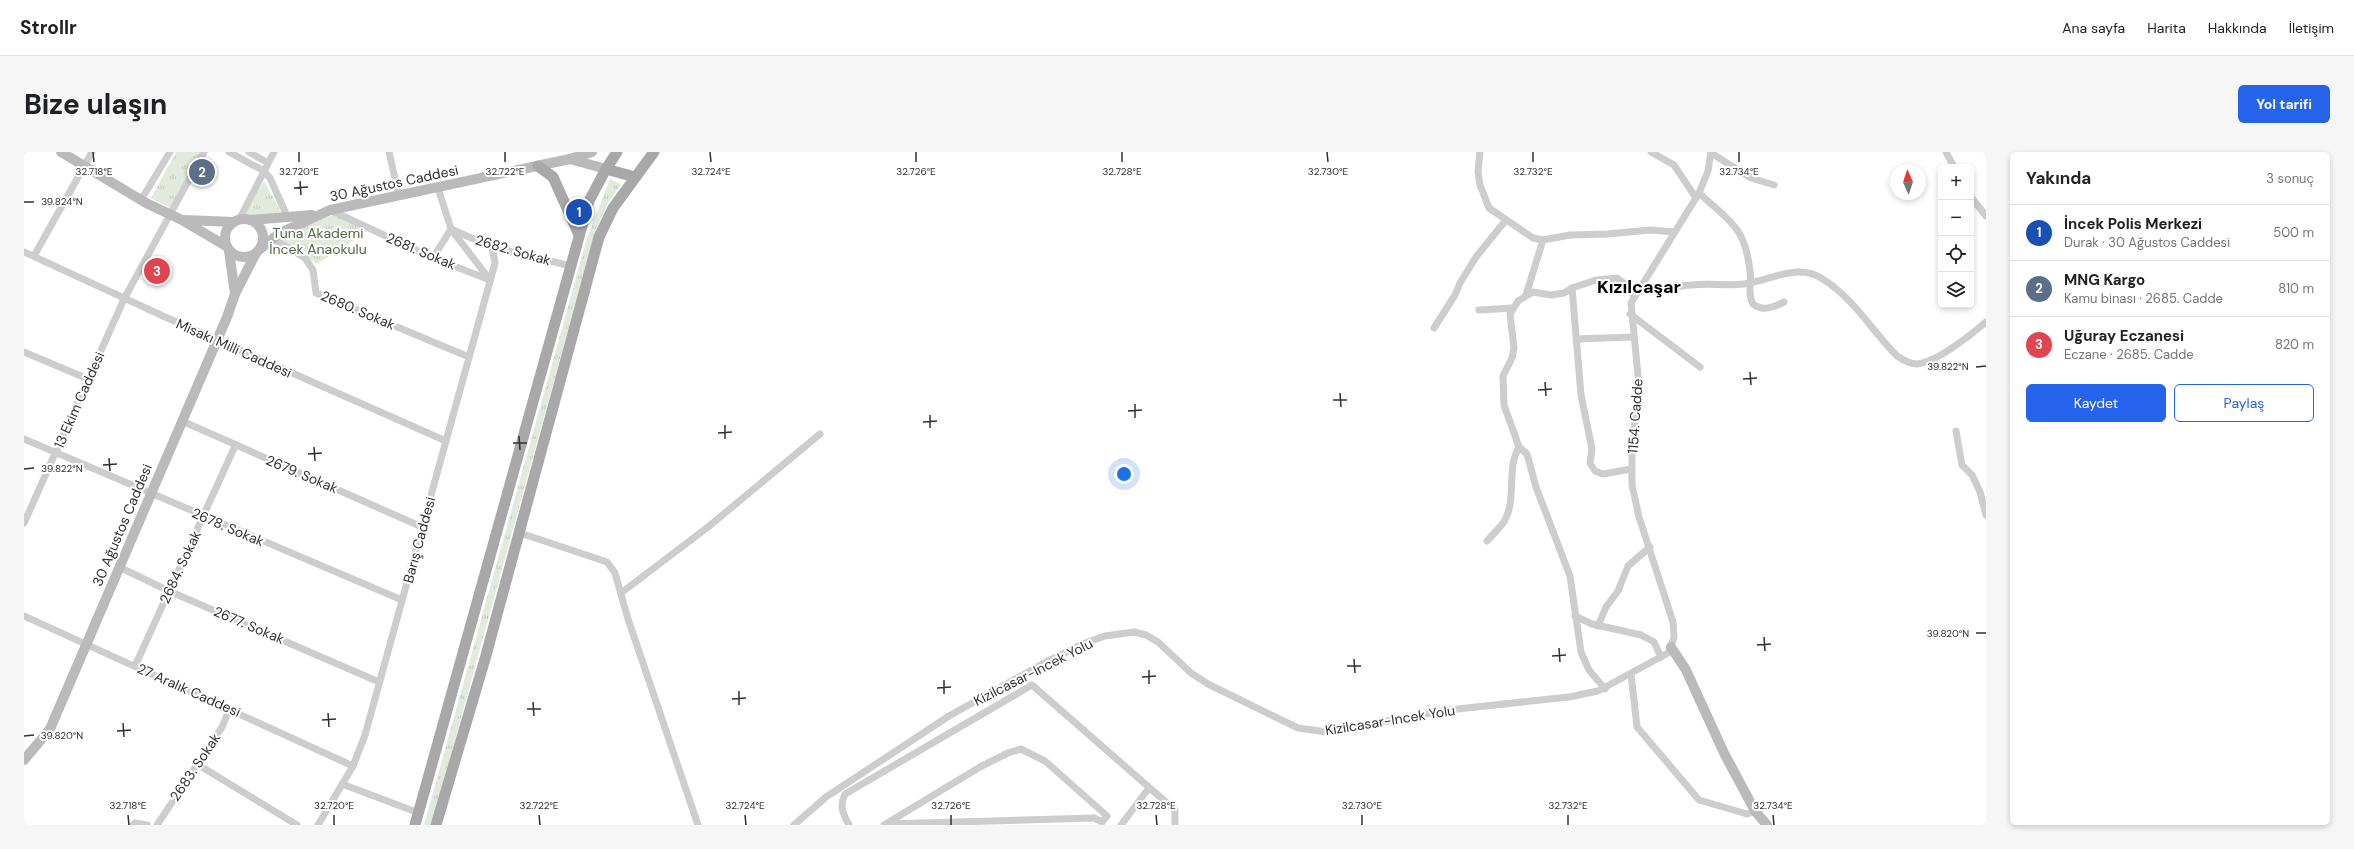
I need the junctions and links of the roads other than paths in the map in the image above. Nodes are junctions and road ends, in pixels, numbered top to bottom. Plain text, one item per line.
1 (61, 152) edge
2 (92, 152) edge
3 (170, 152) edge
4 (204, 152) edge
5 (229, 152) edge
6 (249, 152) edge
7 (274, 152) edge
8 (389, 152) edge
9 (592, 152) edge
10 (618, 152) edge
11 (654, 152) edge
12 (1480, 152) edge
13 (1651, 152) edge
14 (1711, 152) edge
15 (1946, 152) edge
16 (644, 157) edge
17 (570, 159) junction
18 (268, 164) junction
19 (1952, 164) edge
20 (84, 166) junction
21 (538, 166) junction
22 (606, 169) junction
23 (264, 171) junction
24 (635, 177) junction
25 (270, 178) junction
26 (1774, 185) dead end
27 (438, 188) junction
28 (399, 196) junction
29 (1698, 196) junction
30 (141, 200) junction
31 (1973, 200) edge
32 (330, 210) junction
33 (170, 214) junction
34 (318, 214) junction
35 (287, 216) junction
36 (1986, 216) edge
37 (182, 220) junction
38 (250, 220) junction
39 (1506, 220) junction
40 (237, 221) junction
41 (451, 230) junction
42 (1674, 232) junction
43 (579, 235) junction
44 (272, 238) junction
45 (1543, 240) junction
46 (492, 247) junction
47 (227, 248) junction
48 (258, 251) junction
49 (24, 252) edge
50 (34, 256) junction
51 (433, 258) junction
52 (571, 266) junction
53 (490, 280) junction
54 (1750, 283) junction
55 (1572, 288) junction
56 (235, 294) junction
57 (1636, 294) junction
58 (1526, 295) junction
59 (124, 299) junction
60 (1784, 302) dead end
61 (1513, 308) junction
62 (1479, 310) dead end
63 (1630, 314) junction
64 (1986, 322) edge
65 (1434, 328) dead end
66 (1634, 337) junction
67 (1576, 339) junction
68 (217, 340) junction
69 (24, 352) edge
70 (469, 357) junction
71 (1700, 367) dead end
72 (88, 379) junction
73 (182, 422) junction
74 (1956, 431) dead end
75 (820, 434) dead end
76 (24, 439) edge
77 (446, 441) junction
78 (235, 446) junction
79 (1518, 447) junction
80 (56, 452) junction
81 (1631, 469) junction
82 (151, 492) junction
83 (1986, 515) edge
84 (204, 517) junction
85 (24, 523) edge
86 (422, 527) junction
87 (520, 533) junction
88 (1487, 541) dead end
89 (1650, 547) junction
90 (119, 567) junction
91 (169, 591) junction
92 (621, 593) junction
93 (402, 600) junction
94 (24, 616) edge
95 (1575, 616) junction
96 (1598, 626) junction
97 (86, 644) junction
98 (1671, 647) junction
99 (1661, 657) junction
100 (134, 666) junction
101 (1631, 674) junction
102 (380, 682) junction
103 (1605, 688) junction
104 (230, 708) junction
105 (24, 760) edge
106 (196, 764) junction
107 (353, 766) junction
108 (342, 784) junction
109 (1149, 788) junction
110 (1755, 811) junction
111 (418, 813) junction
112 (1094, 822) edge
113 (1107, 823) edge
114 (885, 824) edge
115 (133, 825) edge
116 (146, 825) edge
117 (157, 825) edge
118 (297, 825) edge
119 (318, 825) edge
120 (415, 825) edge
121 (436, 825) edge
122 (698, 825) edge
123 (794, 825) edge
124 (849, 825) edge
125 (1121, 825) edge
126 (1175, 825) edge
127 (1767, 825) edge

1 - 20 main road
2 - 20 street
3 - 30 street
4 - 33 street, 13 Ekim Caddesi
5 - 23 street
6 - 18 street
7 - 18 street
8 - 28 street
9 - 17 main road, 30 Ağustos Caddesi
10 - 22 main road
11 - 16 main road
12 - 39 street
13 - 29 street
14 - 26 street
14 - 29 street, 1154. Cadde
15 - 19 street
16 - 24 main road
17 - 21 main road, 30 Ağustos Caddesi
17 - 22 main road, 30 Ağustos Caddesi
18 - 23 street
18 - 25 street
20 - 30 main road
20 - 50 street
21 - 27 main road, 30 Ağustos Caddesi
21 - 43 main road
22 - 24 main road
22 - 43 main road
23 - 25 street
23 - 40 street
24 - 87 main road
25 - 35 street
27 - 28 main road, 30 Ağustos Caddesi
27 - 41 street
28 - 32 main road, 30 Ağustos Caddesi
29 - 42 street, 1154. Cadde
29 - 54 street
30 - 33 main road
31 - 36 street
32 - 34 main road, 30 Ağustos Caddesi
32 - 51 street, 2681. Sokak
33 - 37 main road
33 - 59 street, 13 Ekim Caddesi
34 - 35 main road
34 - 44 main road
35 - 38 main road
37 - 40 main road
37 - 47 main road
38 - 40 main road
38 - 48 main road
39 - 45 street
39 - 65 street
40 - 47 main road
41 - 46 street, 2682. Sokak
41 - 51 street
41 - 53 street
42 - 45 street
42 - 57 street, 1154. Cadde
43 - 52 main road
44 - 48 main road
44 - 70 street, 2680. Sokak
45 - 58 street
46 - 52 street, 2682. Sokak
46 - 53 street, Barış Caddesi
47 - 48 main road
47 - 56 main road, 30 Ağustos Caddesi
48 - 56 main road, 30 Ağustos Caddesi
49 - 50 street, Misakı Milli Caddesi
50 - 59 street, Misakı Milli Caddesi
51 - 53 street, 2681. Sokak
52 - 111 main road
53 - 70 street, Barış Caddesi
54 - 57 street
54 - 60 street
54 - 64 street
55 - 57 street
55 - 58 street
55 - 67 street
56 - 68 main road, 30 Ağustos Caddesi
57 - 63 street, 1154. Cadde
58 - 61 street
59 - 68 street, Misakı Milli Caddesi
59 - 72 street, 13 Ekim Caddesi
61 - 62 street
61 - 79 street
63 - 66 street, 1154. Cadde
63 - 71 street
66 - 67 street
66 - 81 street, 1154. Cadde
67 - 81 street
68 - 73 main road, 30 Ağustos Caddesi
68 - 77 street, Misakı Milli Caddesi
69 - 72 street
70 - 77 street, Barış Caddesi
72 - 80 street, 13 Ekim Caddesi
73 - 78 street, 2679. Sokak
73 - 82 main road, 30 Ağustos Caddesi
74 - 83 street
75 - 92 street
76 - 80 street, 2678. Sokak
77 - 86 street, Barış Caddesi
78 - 84 street, 2684. Sokak
78 - 86 street, 2679. Sokak
79 - 88 street
79 - 95 street
80 - 82 street, 2678. Sokak
80 - 85 street, 13 Ekim Caddesi
81 - 89 street, 1154. Cadde
82 - 84 street, 2678. Sokak
82 - 90 main road, 30 Ağustos Caddesi
84 - 91 street, 2684. Sokak
84 - 93 street, 2678. Sokak
86 - 93 street, Barış Caddesi
87 - 92 street
87 - 121 main road
89 - 96 street
89 - 98 street, 1154. Cadde
90 - 91 street, 2677. Sokak
90 - 97 main road, 30 Ağustos Caddesi
91 - 100 street, 2684. Sokak
91 - 102 street, 2677. Sokak
92 - 122 street
93 - 102 street, Barış Caddesi
94 - 97 street, 27 Aralık Caddesi
95 - 96 street
95 - 103 street
96 - 99 street
97 - 100 street, 27 Aralık Caddesi
97 - 105 main road, 30 Ağustos Caddesi
98 - 99 street, Kizilcasar-Incek Yolu
98 - 110 main road
99 - 101 street, Kizilcasar-Incek Yolu
100 - 104 street, 27 Aralık Caddesi
101 - 103 street, Kizilcasar-Incek Yolu
101 - 110 street
102 - 107 street, Barış Caddesi
103 - 123 street, Kizilcasar-Incek Yolu
104 - 106 street, 2683. Sokak
104 - 107 street, 27 Aralık Caddesi
106 - 117 street, 2683. Sokak
106 - 118 street
107 - 108 street, Barış Caddesi
108 - 111 street
108 - 119 street, Barış Caddesi
109 - 124 street
109 - 125 street
109 - 126 street
110 - 127 main road
111 - 120 main road
112 - 113 street
112 - 114 street
113 - 114 street
115 - 116 street

